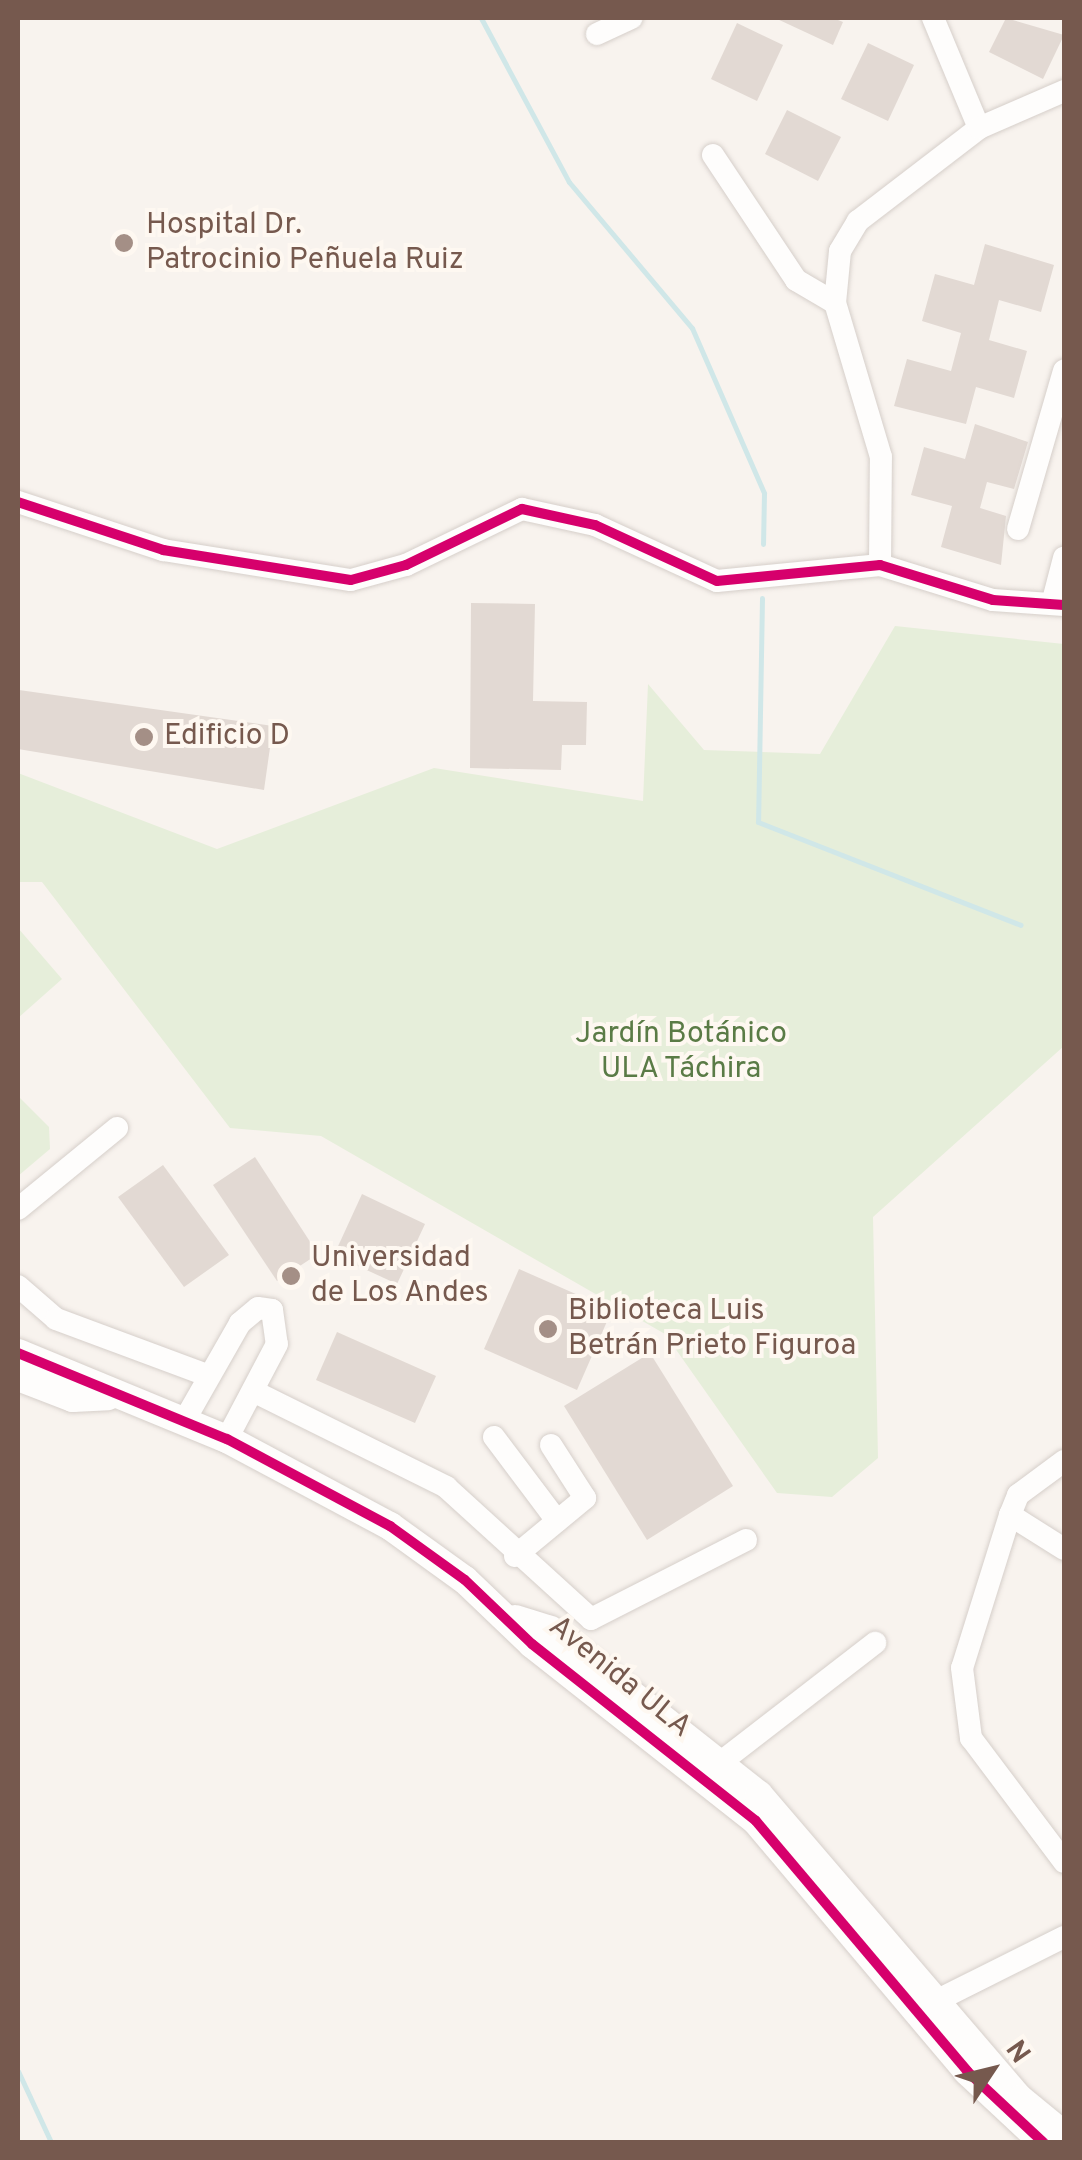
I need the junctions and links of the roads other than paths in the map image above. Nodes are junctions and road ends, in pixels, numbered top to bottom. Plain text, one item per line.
1 (632, 18) edge
2 (933, 18) edge
3 (597, 34) dead end
4 (1064, 91) edge
5 (979, 128) junction
6 (713, 155) dead end
7 (835, 303) junction
8 (1064, 370) edge
9 (1055, 440) edge
10 (18, 502) edge
11 (1018, 529) dead end
12 (1064, 558) edge
13 (880, 566) junction
14 (1058, 604) edge
15 (116, 1128) dead end
16 (18, 1210) edge
17 (18, 1286) edge
18 (18, 1353) edge
19 (209, 1376) junction
20 (18, 1377) edge
21 (253, 1392) junction
22 (108, 1396) junction
23 (183, 1423) junction
24 (494, 1437) dead end
25 (227, 1439) junction
26 (551, 1446) dead end
27 (1064, 1461) edge
28 (1010, 1515) junction
29 (556, 1521) junction
30 (746, 1540) dead end
31 (1064, 1549) edge
32 (514, 1556) junction
33 (515, 1619) junction
34 (876, 1643) dead end
35 (721, 1762) junction
36 (1064, 1862) edge
37 (1064, 1936) edge
38 (926, 2004) junction
39 (1064, 2135) edge
40 (1043, 2142) edge

1 - 3 street
2 - 5 street
4 - 5 street
5 - 7 street
6 - 7 street
7 - 13 street
8 - 9 street
9 - 11 street
10 - 13 street
12 - 14 street
13 - 14 street
15 - 16 street
17 - 19 street
18 - 22 street, Avenida ULA
19 - 21 street
19 - 23 street
20 - 22 street, Avenida ULA
21 - 25 street
21 - 32 street
22 - 23 street, Avenida ULA
23 - 25 street, Avenida ULA
24 - 29 street
25 - 33 street, Avenida ULA
26 - 29 street
27 - 28 street
28 - 31 street
28 - 36 street
29 - 32 street
30 - 32 street
33 - 35 street, Avenida ULA
33 - 38 street, Avenida ULA
34 - 35 street
35 - 38 street, Avenida ULA
37 - 38 street
38 - 39 street, Avenida ULA
38 - 40 street, Avenida ULA

